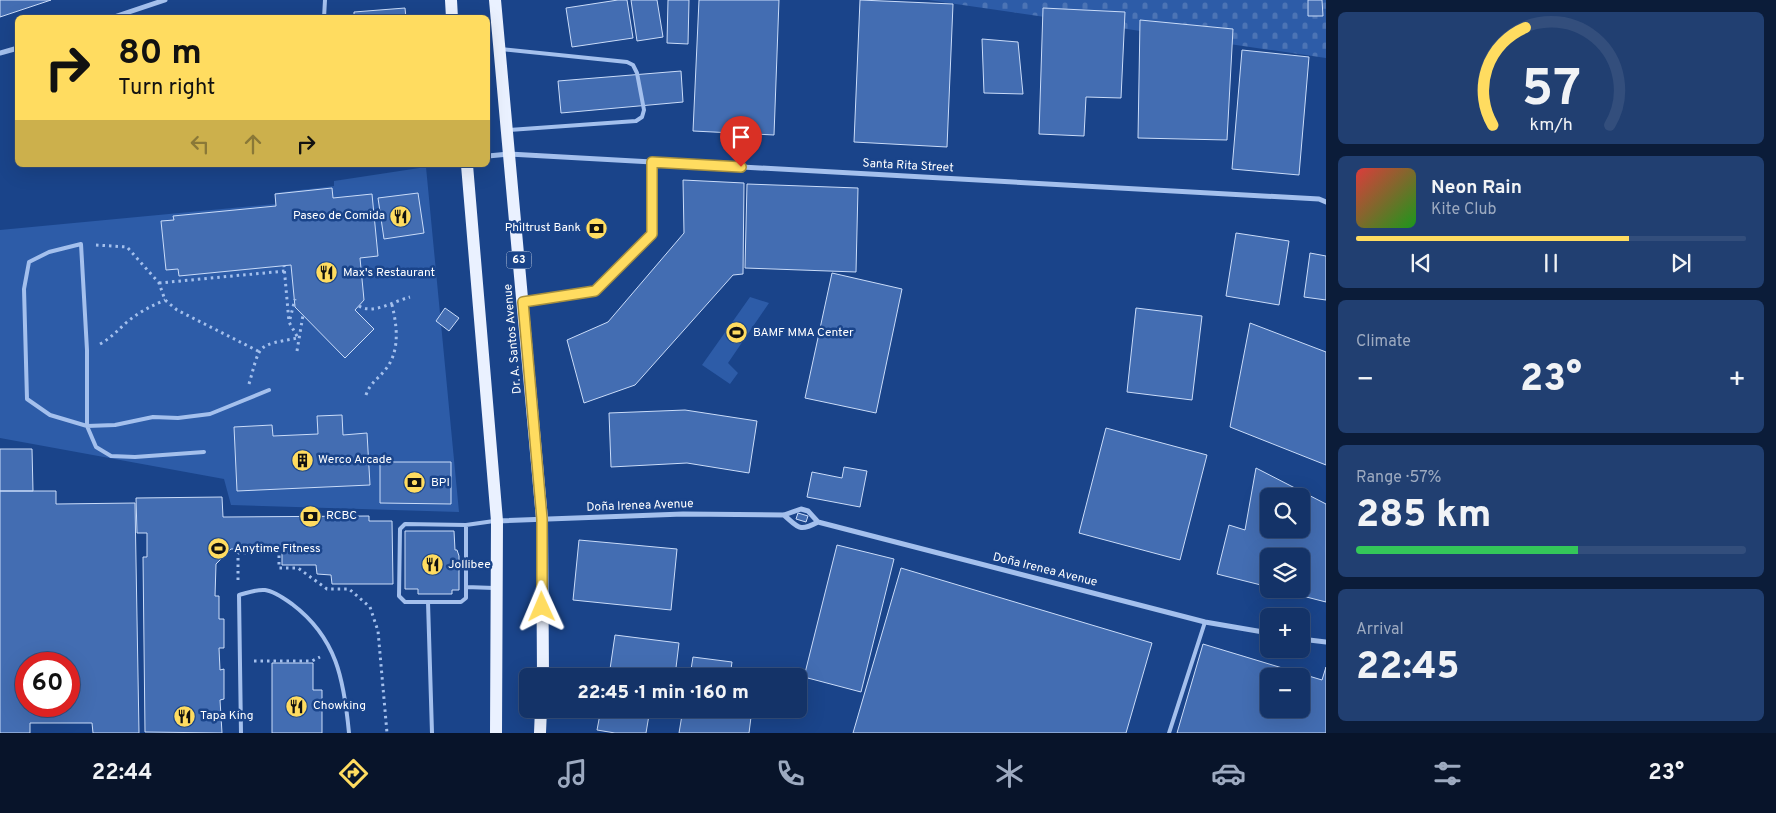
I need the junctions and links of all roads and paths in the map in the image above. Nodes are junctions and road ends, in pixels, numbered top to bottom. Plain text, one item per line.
1 (165, 0) edge
2 (325, 0) edge
3 (451, 0) edge
4 (495, 0) edge
5 (120, 15) edge
6 (324, 15) edge
7 (452, 15) edge
8 (500, 48) junction
9 (15, 49) edge
10 (0, 53) edge
11 (506, 130) junction
12 (509, 154) junction
13 (490, 156) edge
14 (652, 162) junction
15 (466, 167) edge
16 (1326, 202) edge
17 (81, 244) junction
18 (284, 266) dead end
19 (285, 271) junction
20 (159, 283) junction
21 (410, 297) dead end
22 (294, 299) dead end
23 (165, 300) junction
24 (391, 302) junction
25 (523, 302) junction
26 (359, 306) dead end
27 (303, 315) dead end
28 (289, 322) junction
29 (298, 338) junction
30 (87, 350) junction
31 (258, 351) junction
32 (297, 351) dead end
33 (241, 387) dead end
34 (269, 390) dead end
35 (366, 395) dead end
36 (87, 426) junction
37 (204, 452) dead end
38 (784, 515) junction
39 (542, 519) junction
40 (497, 521) junction
41 (818, 522) junction
42 (466, 525) junction
43 (466, 587) junction
44 (498, 588) junction
45 (239, 595) junction
46 (428, 602) junction
47 (1205, 622) junction
48 (1260, 631) edge
49 (1310, 640) edge
50 (1326, 642) edge
51 (332, 653) junction
52 (241, 661) junction
53 (543, 668) edge
54 (541, 718) edge
55 (241, 733) edge
56 (349, 733) edge
57 (387, 733) edge
58 (432, 733) edge
59 (496, 733) edge
60 (540, 733) edge
61 (1169, 733) edge

1 - 5 street
2 - 6 lane
3 - 7 main road
4 - 8 main road, Dr. A. Santos Avenue / 63
8 - 11 main road, Dr. A. Santos Avenue / 63
8 - 11 lane
9 - 10 street
11 - 12 main road, Dr. A. Santos Avenue / 63
12 - 13 street, Santa Rita Street
12 - 14 street, Santa Rita Street
12 - 25 main road, Dr. A. Santos Avenue / 63
14 - 16 street, Santa Rita Street
14 - 25 lane
15 - 40 main road
17 - 20 path
17 - 30 lane
17 - 36 lane
18 - 19 path
19 - 20 path
19 - 28 path
20 - 23 path
21 - 24 path
22 - 28 path
23 - 30 path
23 - 31 path
24 - 26 path
24 - 35 path
25 - 39 main road, Dr. A. Santos Avenue / 63
27 - 29 path
28 - 29 path
29 - 31 path
29 - 32 path
30 - 36 lane
31 - 33 path
34 - 36 lane
36 - 37 lane
38 - 39 street, Doña Irenea Avenue
38 - 41 street, Doña Irenea Avenue
38 - 41 street, Doña Irenea Avenue
39 - 40 street, Doña Irenea Avenue
39 - 53 main road, Dr. A. Santos Avenue / 63
40 - 42 lane
40 - 44 main road
41 - 47 street, Doña Irenea Avenue
42 - 43 lane
42 - 46 lane
43 - 44 lane
43 - 46 lane
44 - 59 main road
45 - 51 lane
45 - 52 lane
45 - 57 path
46 - 58 lane
47 - 48 street, Doña Irenea Avenue
47 - 61 lane
49 - 50 street
51 - 52 path
51 - 56 lane
52 - 55 lane
54 - 60 main road

